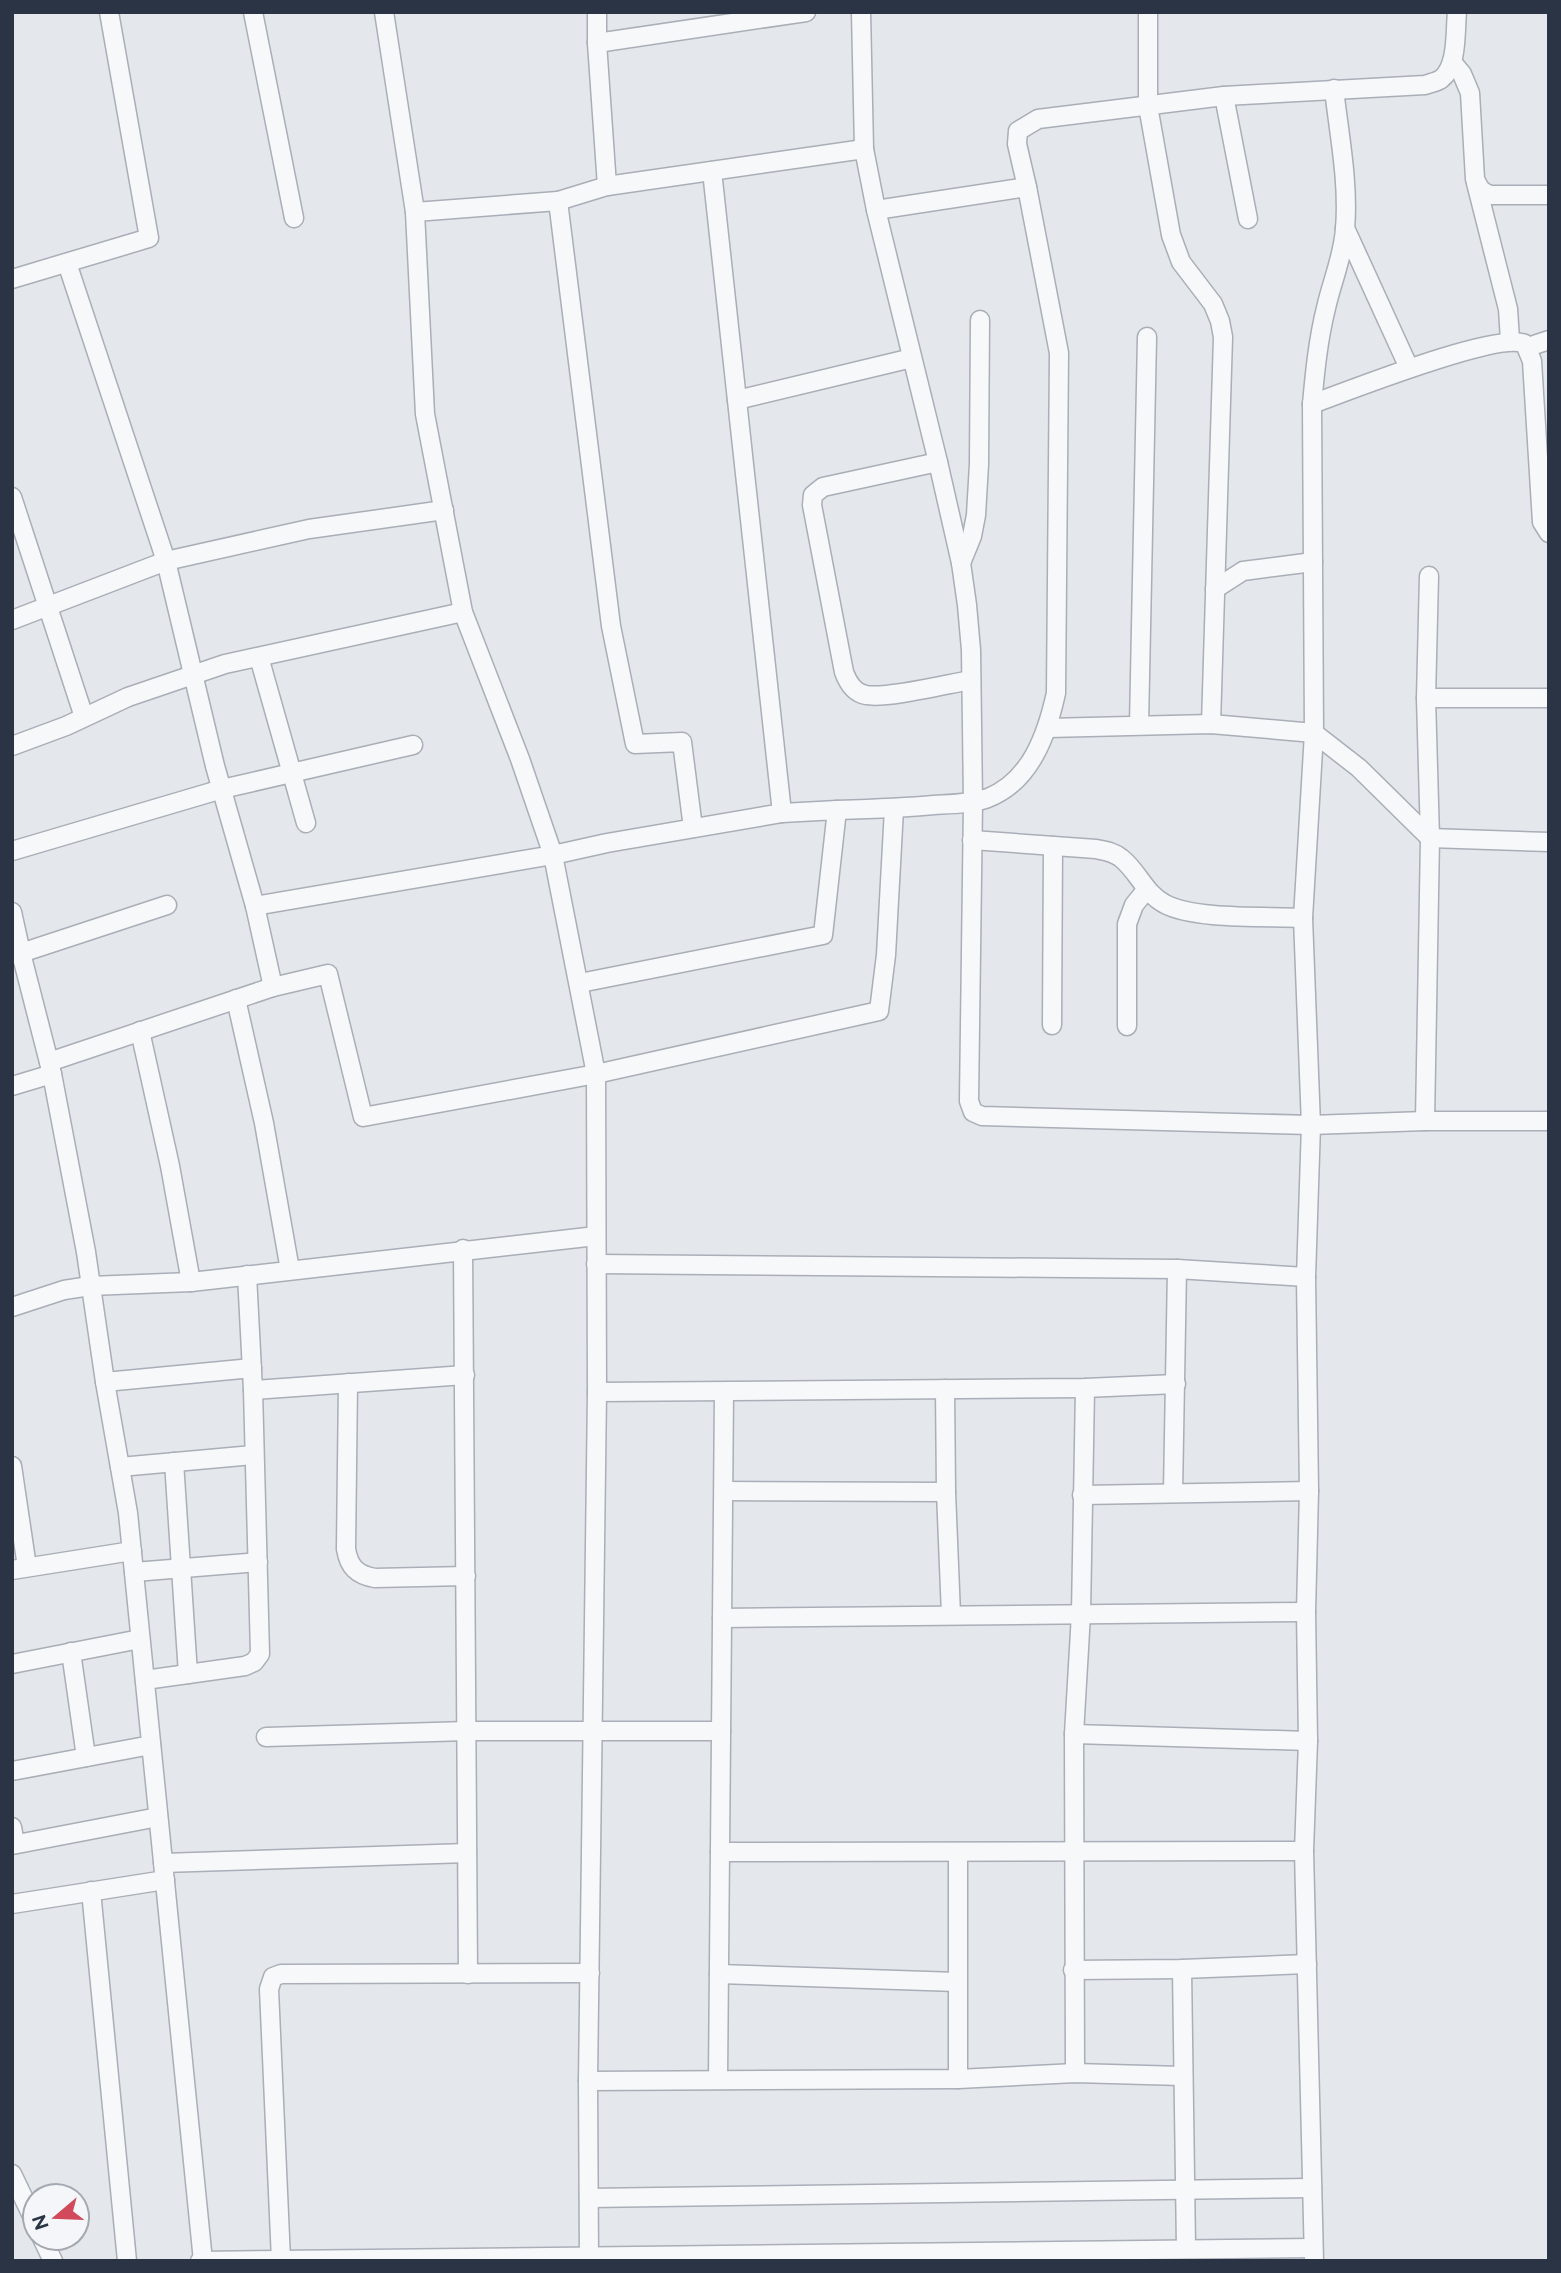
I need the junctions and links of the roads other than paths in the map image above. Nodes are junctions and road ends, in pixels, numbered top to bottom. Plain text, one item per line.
1 (108, 12) edge
2 (253, 12) edge
3 (384, 12) edge
4 (597, 12) edge
5 (806, 12) edge
6 (860, 12) edge
7 (1148, 12) edge
8 (1457, 12) edge
9 (724, 18) edge
10 (597, 43) junction
11 (1452, 62) junction
12 (1334, 89) junction
13 (1224, 96) junction
14 (1148, 106) junction
15 (864, 149) junction
16 (712, 171) junction
17 (1475, 179) junction
18 (607, 186) junction
19 (1027, 187) junction
20 (1549, 195) edge
21 (558, 201) junction
22 (876, 210) junction
23 (415, 212) junction
24 (294, 218) dead end
25 (1248, 219) dead end
26 (1345, 228) junction
27 (67, 263) junction
28 (12, 279) edge
29 (980, 320) dead end
30 (1147, 337) dead end
31 (1510, 340) junction
32 (1549, 340) edge
33 (1528, 347) junction
34 (912, 358) junction
35 (1409, 368) junction
36 (737, 400) junction
37 (1312, 404) junction
38 (938, 463) junction
39 (12, 498) edge
40 (444, 510) junction
41 (1549, 533) edge
42 (166, 561) junction
43 (1313, 562) junction
44 (961, 563) junction
45 (1429, 576) dead end
46 (1215, 589) junction
47 (48, 607) junction
48 (463, 612) junction
49 (12, 620) edge
50 (259, 657) junction
51 (194, 674) junction
52 (971, 680) junction
53 (1426, 698) junction
54 (1549, 698) edge
55 (84, 717) junction
56 (1211, 724) junction
57 (1139, 726) junction
58 (1048, 728) junction
59 (1314, 733) junction
60 (413, 745) dead end
61 (12, 746) edge
62 (290, 773) junction
63 (222, 789) junction
64 (972, 802) junction
65 (894, 809) junction
66 (837, 810) junction
67 (782, 813) junction
68 (306, 823) dead end
69 (693, 828) junction
70 (1430, 838) junction
71 (972, 840) junction
72 (1549, 842) edge
73 (1053, 846) junction
74 (12, 851) edge
75 (553, 855) junction
76 (1147, 889) junction
77 (167, 905) dead end
78 (255, 906) junction
79 (12, 912) edge
80 (1303, 918) junction
81 (17, 954) edge
82 (580, 983) junction
83 (273, 987) junction
84 (236, 999) junction
85 (1052, 1026) dead end
86 (1127, 1026) dead end
87 (140, 1031) junction
88 (51, 1068) junction
89 (596, 1074) junction
90 (12, 1086) edge
91 (1425, 1121) junction
92 (1549, 1121) edge
93 (1311, 1125) junction
94 (596, 1236) junction
95 (463, 1249) junction
96 (596, 1264) junction
97 (1177, 1269) junction
98 (290, 1270) junction
99 (247, 1275) junction
100 (1306, 1277) junction
101 (191, 1282) junction
102 (90, 1286) junction
103 (12, 1307) edge
104 (252, 1367) junction
105 (466, 1375) junction
106 (105, 1382) junction
107 (348, 1383) junction
108 (1176, 1384) junction
109 (1085, 1388) junction
110 (945, 1389) junction
111 (253, 1390) junction
112 (597, 1392) junction
113 (724, 1392) junction
114 (253, 1455) junction
115 (174, 1462) junction
116 (12, 1466) edge
117 (120, 1466) junction
118 (724, 1491) junction
119 (1308, 1491) junction
120 (946, 1492) junction
121 (1173, 1492) junction
122 (1082, 1495) junction
123 (132, 1551) junction
124 (257, 1562) junction
125 (20, 1568) edge
126 (180, 1568) junction
127 (134, 1572) junction
128 (466, 1576) junction
129 (1306, 1612) junction
130 (1081, 1614) junction
131 (951, 1615) junction
132 (722, 1618) junction
133 (140, 1639) junction
134 (71, 1652) junction
135 (12, 1664) edge
136 (188, 1674) junction
137 (145, 1680) junction
138 (467, 1731) junction
139 (593, 1731) junction
140 (721, 1731) junction
141 (1074, 1734) junction
142 (266, 1737) dead end
143 (1308, 1741) junction
144 (151, 1745) junction
145 (86, 1757) junction
146 (12, 1771) edge
147 (158, 1817) junction
148 (13, 1839) edge
149 (720, 1852) junction
150 (1076, 1852) junction
151 (1304, 1852) junction
152 (467, 1853) junction
153 (958, 1853) junction
154 (164, 1872) junction
155 (91, 1891) junction
156 (12, 1904) edge
157 (1307, 1964) junction
158 (1182, 1969) junction
159 (1073, 1970) junction
160 (468, 1973) junction
161 (590, 1973) junction
162 (719, 1974) junction
163 (957, 1982) junction
164 (1075, 2073) junction
165 (1182, 2076) junction
166 (718, 2079) junction
167 (958, 2079) junction
168 (588, 2081) junction
169 (12, 2174) edge
170 (1312, 2188) junction
171 (1186, 2191) junction
172 (21, 2193) edge
173 (589, 2198) junction
174 (1186, 2248) junction
175 (1313, 2254) edge
176 (589, 2259) edge
177 (281, 2260) edge
178 (127, 2261) edge
179 (202, 2261) edge

1 - 27 street
2 - 24 street
3 - 23 street
4 - 10 street
5 - 9 street
6 - 15 street
7 - 14 street
8 - 11 street
9 - 10 street
10 - 18 street
11 - 12 street
11 - 17 street
12 - 13 street
12 - 26 street
13 - 14 street
13 - 25 street
14 - 19 street
14 - 46 street
15 - 16 street
15 - 22 street
16 - 18 street
16 - 36 street
17 - 20 street
17 - 31 street
18 - 21 street
19 - 22 street
19 - 58 street
21 - 23 street
21 - 69 street
22 - 34 street
23 - 40 street
26 - 35 street
26 - 37 street
27 - 28 street
27 - 42 street
29 - 44 street
30 - 57 street
31 - 33 street
31 - 35 street
32 - 33 street
33 - 41 street
34 - 36 street
34 - 38 street
35 - 37 street
36 - 67 street
37 - 43 street
38 - 44 street
38 - 52 street
39 - 47 street
40 - 42 street
40 - 48 street
42 - 47 street
42 - 51 street
43 - 46 street
43 - 59 street
44 - 52 street
45 - 53 street
46 - 56 street
47 - 49 street
47 - 55 street
48 - 50 street
48 - 75 street
50 - 51 street
50 - 62 street
51 - 55 street
51 - 63 street
52 - 64 street
53 - 54 street
53 - 70 street
55 - 61 street
56 - 57 street
56 - 59 street
57 - 58 street
58 - 64 street
59 - 70 street
59 - 80 street
60 - 62 street
62 - 63 street
62 - 68 street
63 - 74 street
63 - 78 street
64 - 65 street
64 - 71 street
65 - 66 street
65 - 89 street
66 - 67 street
66 - 82 street
67 - 69 street
69 - 75 street
70 - 72 street
70 - 91 street
71 - 73 street
71 - 93 street
73 - 76 street
73 - 85 street
75 - 78 street
75 - 82 street
76 - 80 street
76 - 86 street
77 - 81 street
78 - 83 street
79 - 81 street
80 - 93 street
81 - 88 street
82 - 89 street
83 - 84 street
83 - 89 street
84 - 87 street
84 - 98 street
87 - 88 street
87 - 101 street
88 - 90 street
88 - 102 street
89 - 94 street
91 - 92 street
91 - 93 street
93 - 100 street
94 - 95 street
94 - 96 street
95 - 98 street
95 - 105 street
96 - 97 street
96 - 112 street
97 - 100 street
97 - 108 street
98 - 99 street
99 - 101 street
99 - 104 street
100 - 119 street
101 - 102 street
102 - 103 street
102 - 106 street
104 - 106 street
104 - 111 street
105 - 107 street
105 - 128 street
106 - 117 street
107 - 111 street
107 - 128 street
108 - 109 street
108 - 121 street
109 - 110 street
109 - 122 street
110 - 113 street
110 - 120 street
111 - 114 street
112 - 113 street
112 - 139 street
113 - 118 street
114 - 115 street
114 - 124 street
115 - 117 street
115 - 126 street
116 - 125 street
117 - 123 street
118 - 120 street
118 - 132 street
119 - 121 street
119 - 129 street
120 - 131 street
121 - 122 street
122 - 130 street
123 - 125 street
123 - 127 street
124 - 126 street
124 - 136 street
126 - 127 street
126 - 136 street
127 - 133 street
128 - 138 street
129 - 130 street
129 - 143 street
130 - 131 street
130 - 141 street
131 - 132 street
132 - 140 street
133 - 134 street
133 - 137 street
134 - 135 street
134 - 145 street
136 - 137 street
137 - 144 street
138 - 139 street
138 - 142 street
138 - 152 street
139 - 140 street
139 - 161 street
140 - 149 street
141 - 143 street
141 - 150 street
143 - 151 street
144 - 145 street
144 - 147 street
145 - 146 street
147 - 148 street
147 - 154 street
149 - 153 street
149 - 162 street
150 - 151 street
150 - 153 street
150 - 159 street
151 - 157 street
152 - 154 street
152 - 160 street
153 - 163 street
154 - 155 street
154 - 179 street
155 - 156 street
155 - 178 street
157 - 158 street
157 - 170 street
158 - 159 street
158 - 165 street
159 - 164 street
160 - 161 street
160 - 177 street
161 - 168 street
162 - 163 street
162 - 166 street
163 - 167 street
164 - 165 street
164 - 167 street
165 - 171 street
166 - 167 street
166 - 168 street
168 - 173 street
169 - 172 street
170 - 171 street
170 - 175 street
171 - 173 street
171 - 174 street
173 - 176 street
174 - 175 street
174 - 176 street
176 - 177 street
177 - 179 street

